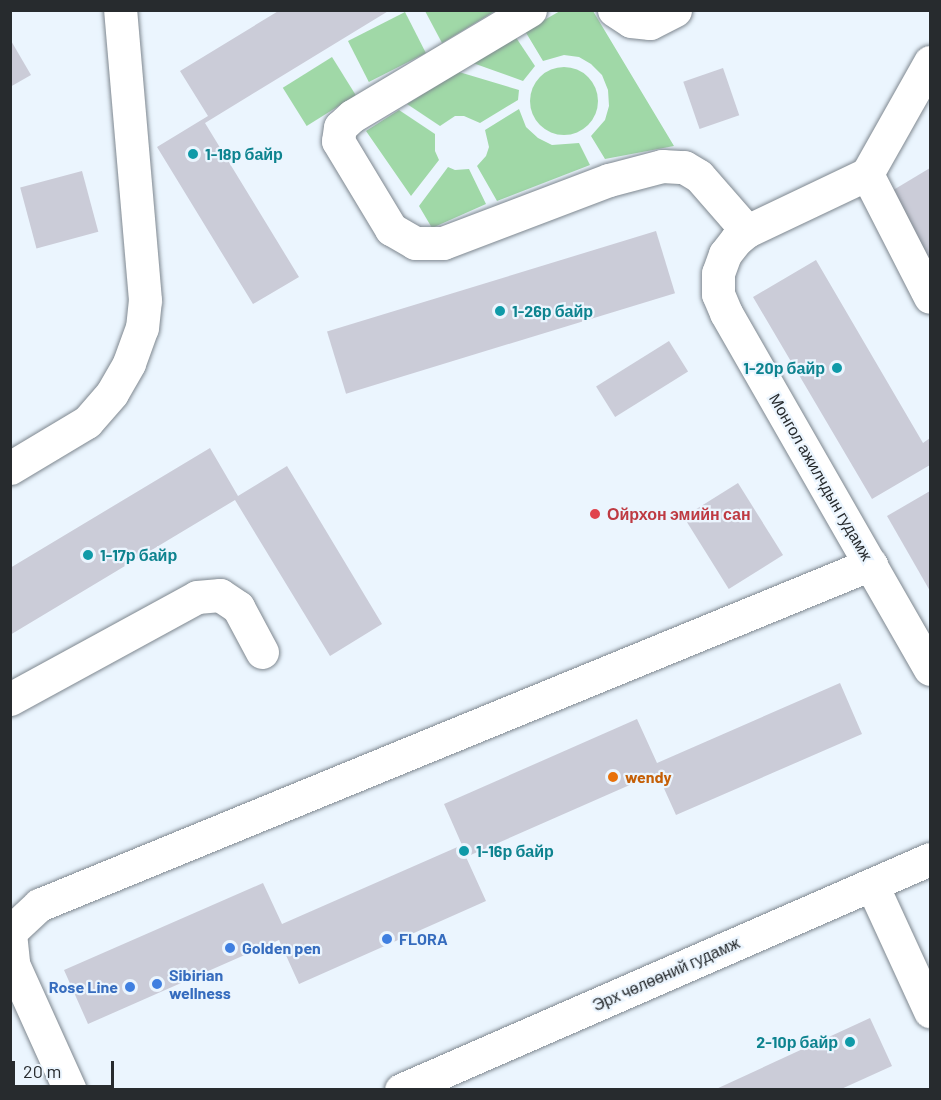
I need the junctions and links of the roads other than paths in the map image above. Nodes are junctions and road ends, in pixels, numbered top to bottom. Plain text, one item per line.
1 (530, 10) edge
2 (615, 10) edge
3 (675, 10) edge
4 (126, 14) edge
5 (930, 62) edge
6 (867, 174) junction
7 (747, 231) junction
8 (930, 297) edge
9 (10, 468) edge
10 (871, 564) junction
11 (262, 652) dead end
12 (930, 669) edge
13 (10, 699) edge
14 (930, 859) edge
15 (872, 885) junction
16 (10, 932) edge
17 (930, 1011) edge
18 (411, 1088) edge
19 (70, 1089) edge

1 - 7 street
2 - 3 street
4 - 9 street
5 - 6 street
6 - 7 street, Монгол ажилчдын гудамж
6 - 8 street
7 - 10 street, Монгол ажилчдын гудамж
10 - 12 street, Монгол ажилчдын гудамж
10 - 16 street
11 - 13 street
14 - 15 street, Эрх чөлөөний гудамж
15 - 17 street
15 - 18 street, Эрх чөлөөний гудамж
16 - 19 street

